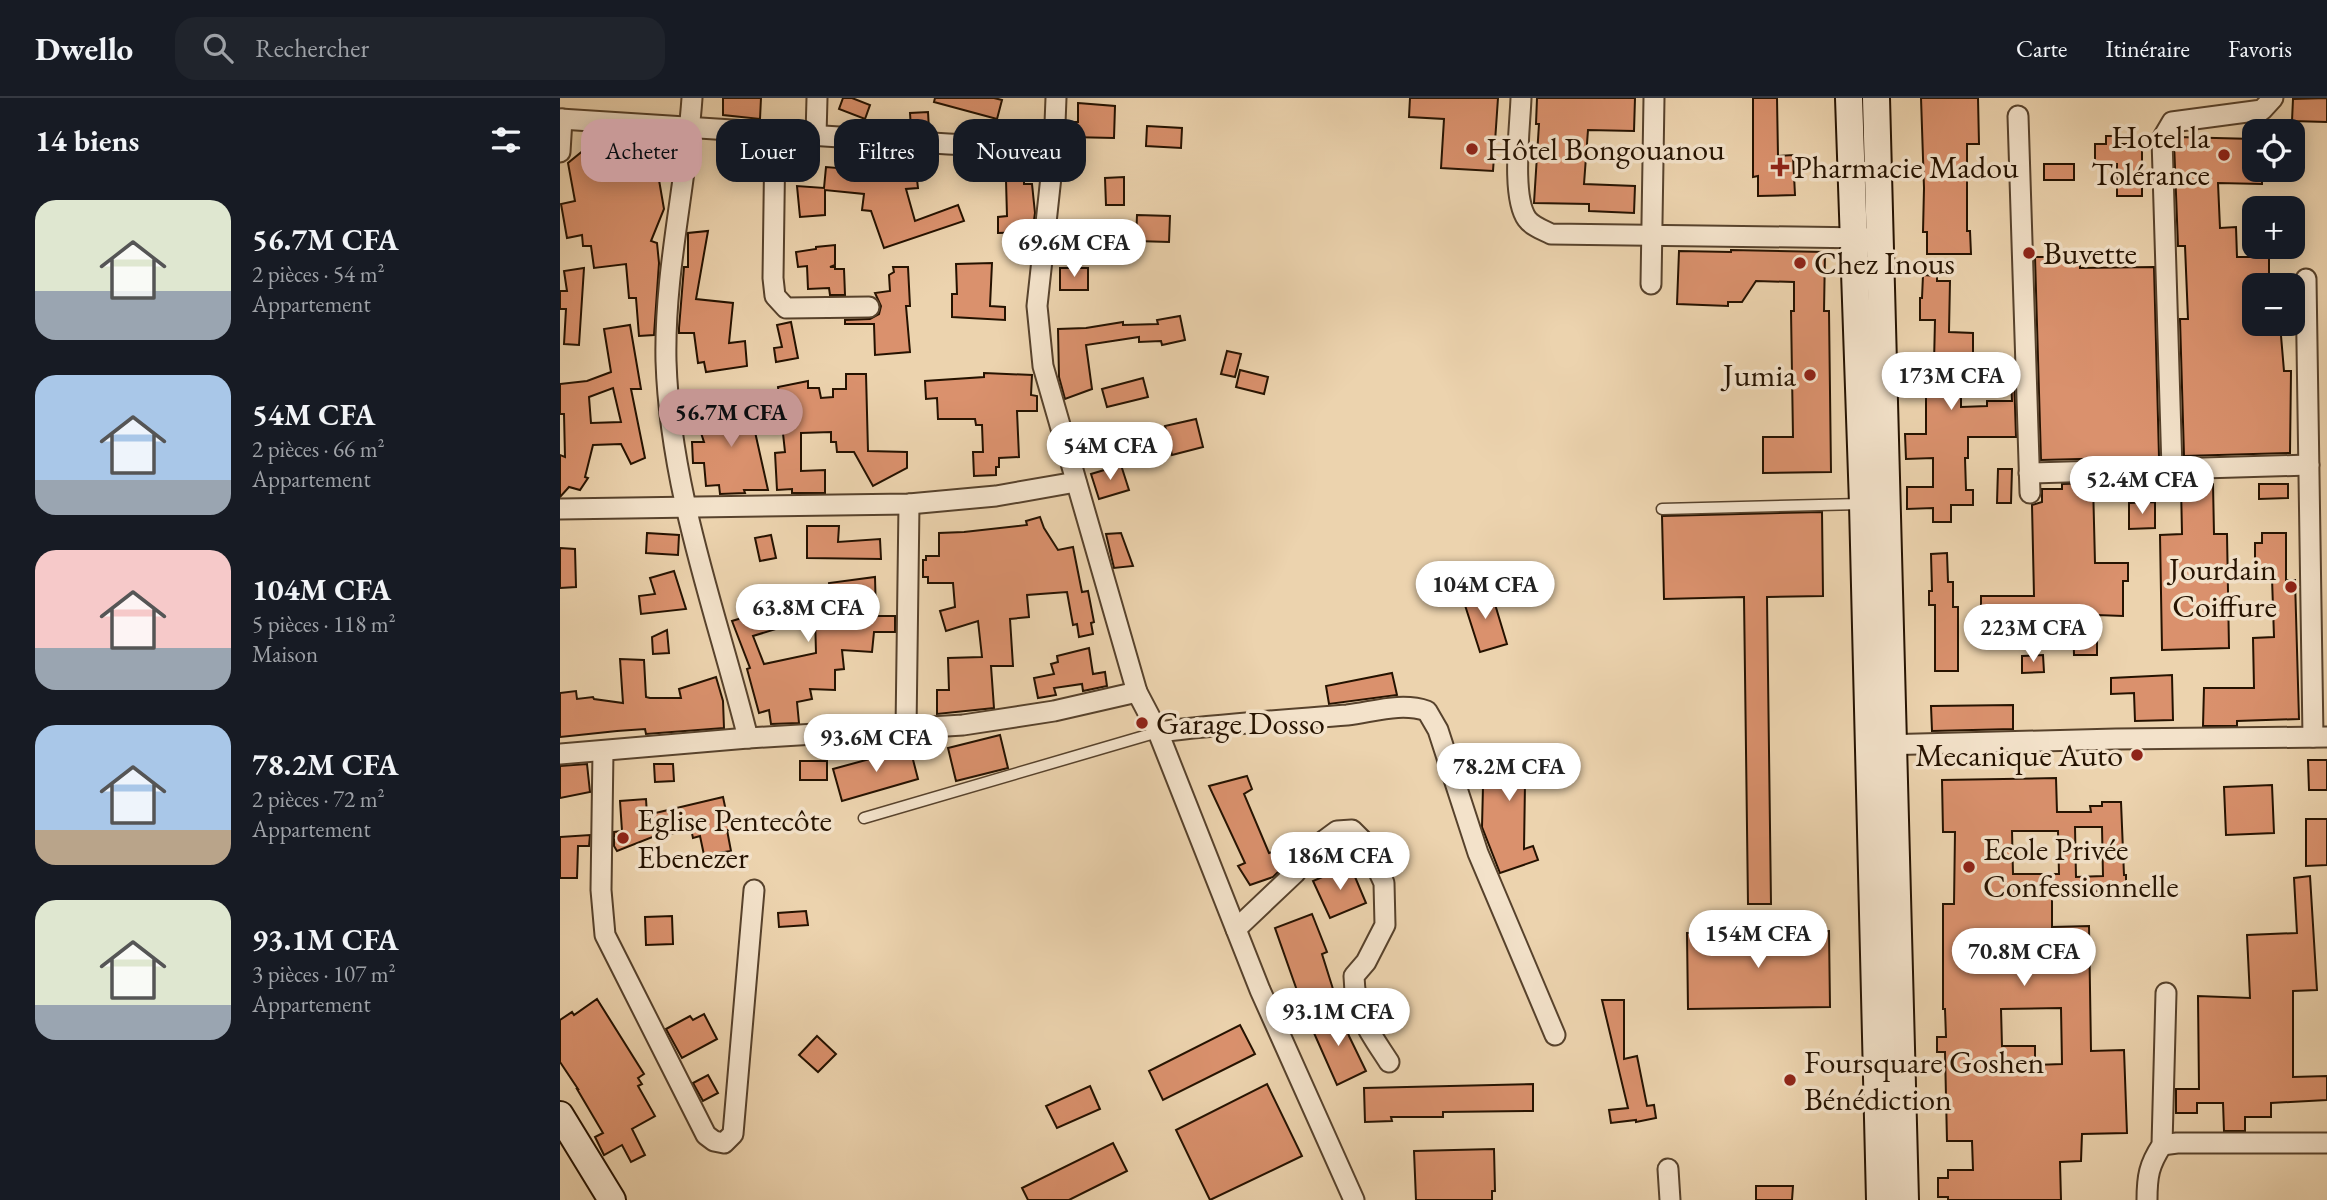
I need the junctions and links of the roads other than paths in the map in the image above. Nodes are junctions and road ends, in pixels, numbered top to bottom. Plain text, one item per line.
1 (692, 98) edge
2 (817, 98) edge
3 (1056, 98) edge
4 (1521, 98) edge
5 (1654, 98) edge
6 (1849, 98) edge
7 (1876, 98) edge
8 (2273, 98) edge
9 (2018, 116) dead end
10 (561, 119) edge
11 (691, 119) edge
12 (816, 119) edge
13 (1055, 119) edge
14 (581, 120) edge
15 (820, 136) edge
16 (953, 143) edge
17 (560, 152) edge
18 (683, 182) edge
19 (774, 182) edge
20 (1050, 182) edge
21 (1654, 235) junction
22 (1853, 238) junction
23 (1880, 238) junction
24 (2306, 279) dead end
25 (1651, 284) dead end
26 (869, 307) dead end
27 (2309, 465) junction
28 (2172, 469) junction
29 (2029, 473) junction
30 (1076, 482) junction
31 (2030, 493) dead end
32 (909, 504) junction
33 (1863, 504) junction
34 (685, 508) junction
35 (560, 509) edge
36 (1662, 509) dead end
37 (1137, 692) junction
38 (905, 730) junction
39 (1158, 732) junction
40 (2320, 737) edge
41 (748, 738) junction
42 (1881, 745) junction
43 (603, 751) junction
44 (560, 754) edge
45 (864, 818) dead end
46 (754, 890) dead end
47 (1236, 929) junction
48 (2166, 993) dead end
49 (1555, 1035) dead end
50 (1390, 1062) dead end
51 (560, 1115) edge
52 (2327, 1143) edge
53 (2162, 1145) junction
54 (1668, 1169) dead end
55 (612, 1200) edge
56 (1354, 1200) edge
57 (1670, 1200) edge
58 (1880, 1200) edge
59 (1905, 1200) edge
60 (2147, 1200) edge

1 - 11 street
2 - 12 street
3 - 13 street
4 - 21 street
5 - 21 street
6 - 22 main road
7 - 23 main road
8 - 28 street
9 - 29 street
10 - 14 street
10 - 17 street
15 - 16 street
18 - 34 street
19 - 26 street
20 - 30 street
21 - 22 street
21 - 25 street
22 - 23 street
22 - 33 main road
23 - 42 main road
24 - 27 street
27 - 28 street
27 - 40 street
28 - 29 street
29 - 31 street
30 - 32 street
30 - 37 street
32 - 34 street
32 - 38 street
33 - 36 lane
33 - 42 main road
34 - 35 street
34 - 41 street
37 - 38 street
37 - 39 street
38 - 41 street
39 - 45 lane
39 - 47 street
39 - 49 street
40 - 42 street
41 - 43 street
42 - 58 main road
42 - 59 main road
43 - 44 street
43 - 46 street
47 - 50 street
47 - 56 street
48 - 53 street
51 - 55 main road
52 - 53 street
53 - 60 street
54 - 57 street

